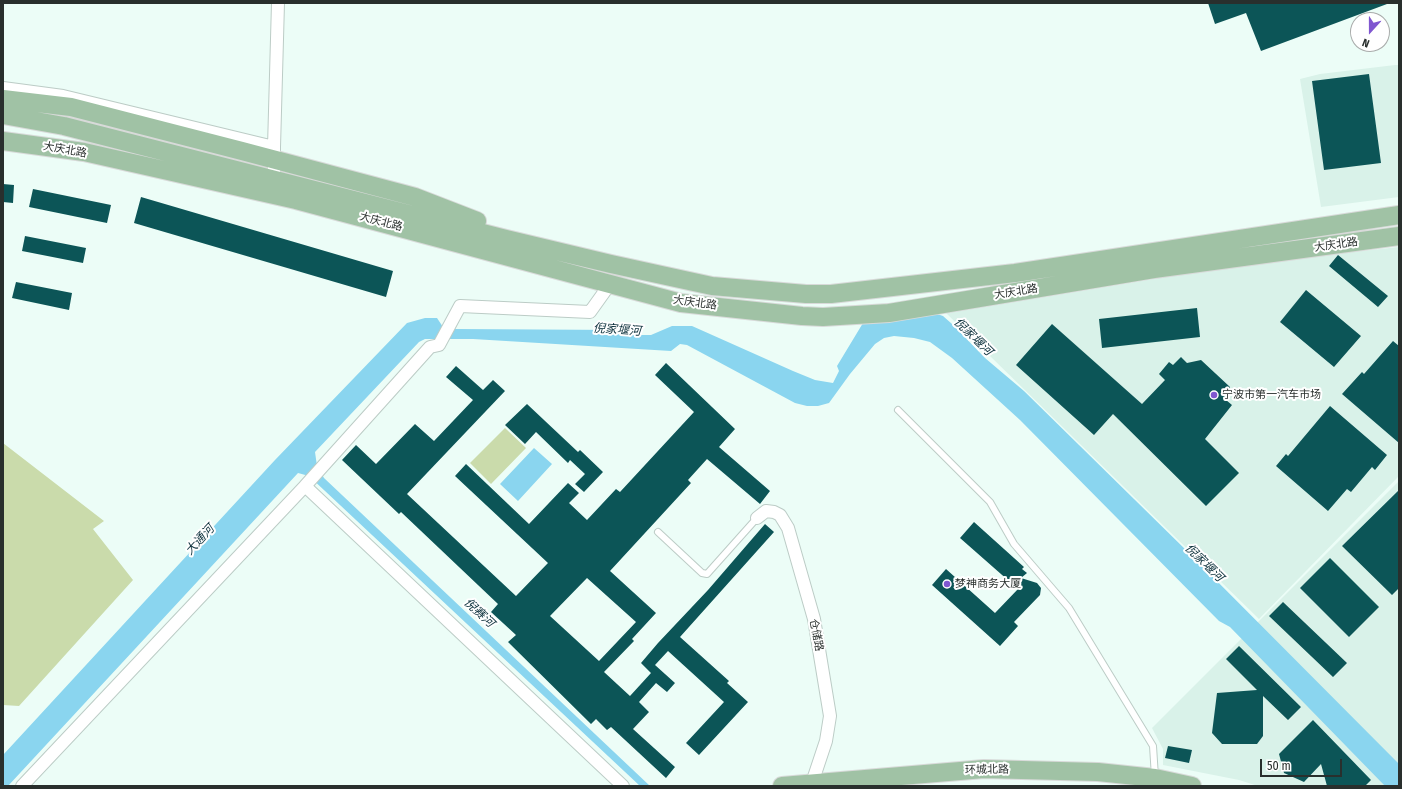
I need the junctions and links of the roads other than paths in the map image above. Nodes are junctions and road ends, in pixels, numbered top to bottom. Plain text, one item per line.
1 (278, 3) edge
2 (3, 88) edge
3 (3, 99) edge
4 (3, 115) edge
5 (3, 141) edge
6 (274, 153) junction
7 (275, 188) junction
8 (1399, 215) edge
9 (1399, 236) edge
10 (506, 240) junction
11 (610, 284) junction
12 (898, 410) dead end
13 (305, 486) junction
14 (757, 518) joint
15 (658, 532) dead end
16 (1155, 778) junction
17 (812, 783) junction
18 (22, 786) edge
19 (623, 786) edge
20 (782, 786) edge
21 (1192, 786) edge

1 - 6 street
2 - 6 street
3 - 6 main road
4 - 7 main road
5 - 7 main road, 大庆北路
6 - 7 street
6 - 10 main road
7 - 10 main road, 大庆北路
7 - 11 main road, 大庆北路
8 - 10 main road, 大庆北路
9 - 11 main road, 大庆北路
11 - 13 street
12 - 16 lane
13 - 18 street
13 - 19 street
14 - 15 lane
14 - 17 street, 仓储路
16 - 17 main road, 环城北路
16 - 21 main road, 环城北路
17 - 20 main road, 环城北路

